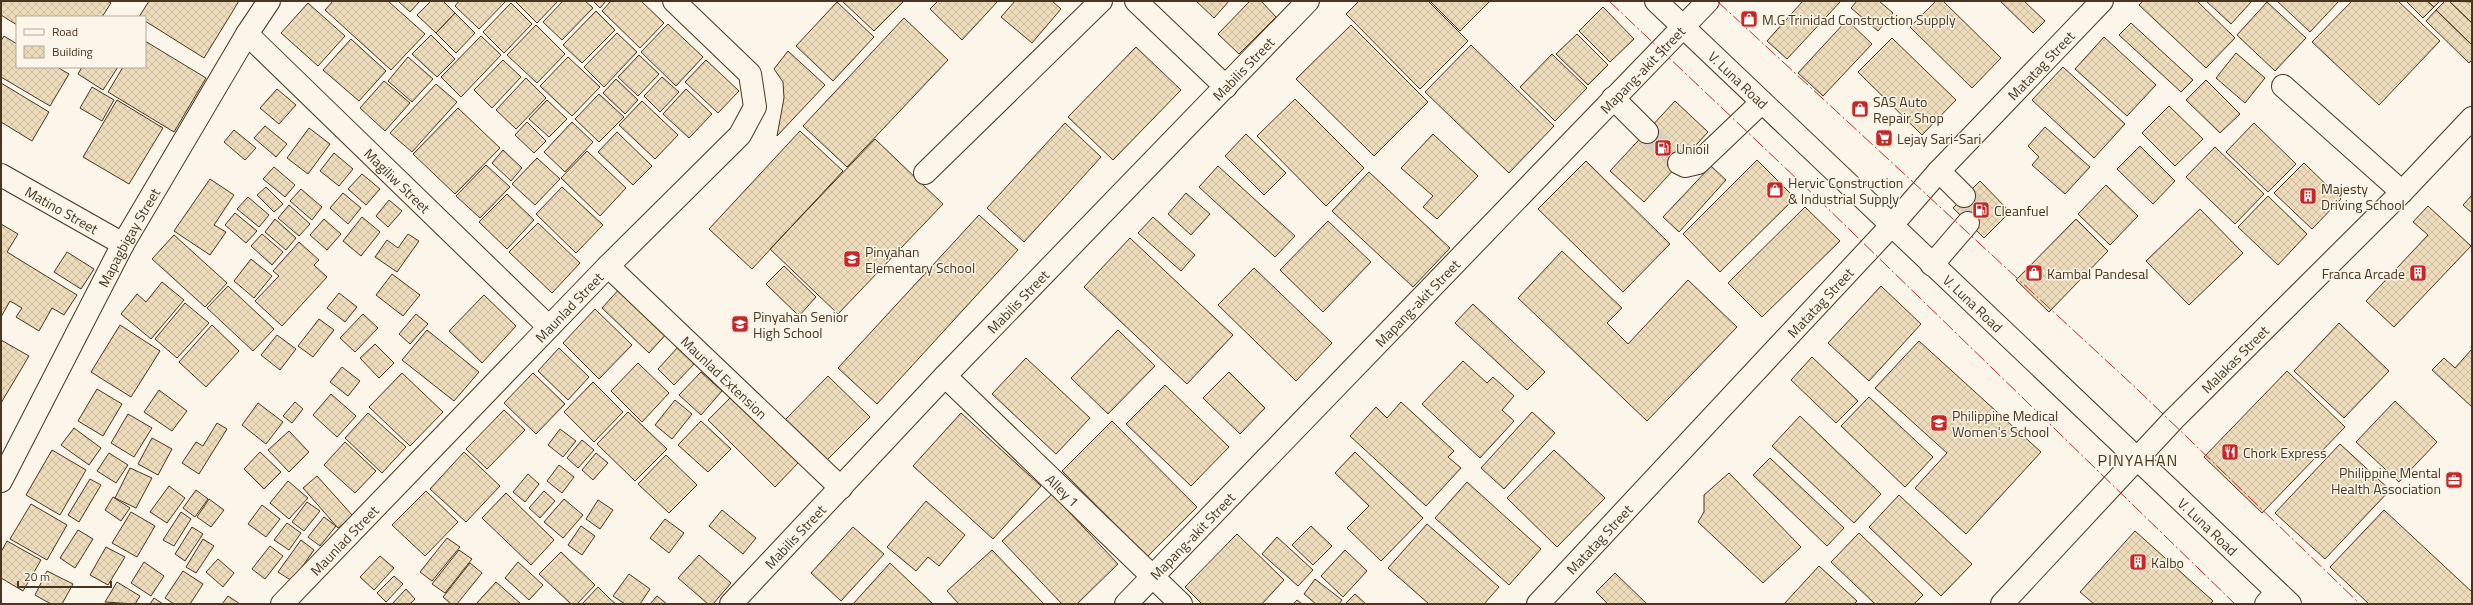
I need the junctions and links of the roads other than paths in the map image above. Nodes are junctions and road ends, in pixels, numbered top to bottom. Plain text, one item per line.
1 (269, 1) edge
2 (674, 1) edge
3 (1101, 1) edge
4 (1136, 1) edge
5 (1308, 1) edge
6 (1656, 1) edge
7 (1708, 1) edge
8 (2102, 1) edge
9 (1683, 27) junction
10 (247, 34) junction
11 (2283, 86) dead end
12 (1226, 87) junction
13 (1613, 98) junction
14 (1762, 102) junction
15 (2472, 118) edge
16 (1647, 132) tunnel mouth
17 (1679, 163) tunnel mouth
18 (1939, 171) junction
19 (925, 172) dead end
20 (1, 175) edge
21 (2402, 192) junction
22 (1964, 196) tunnel mouth
23 (1968, 223) tunnel mouth
24 (1891, 226) junction
25 (123, 244) junction
26 (1932, 265) junction
27 (608, 266) junction
28 (549, 327) junction
29 (945, 376) junction
30 (2138, 458) junction
31 (1, 481) edge
32 (841, 488) junction
33 (1152, 576) junction
34 (2278, 600) edge
35 (282, 604) edge
36 (731, 604) edge
37 (1126, 604) edge
38 (1181, 604) edge
39 (1538, 604) edge
40 (2002, 604) edge

1 - 10 street, Mapagbigay Street
2 - 27 street, Maunlad Street
3 - 19 street
4 - 12 street
5 - 12 street, Mabilis Street
6 - 9 street, V. Luna Road
7 - 9 street, Mapang-akit Street
8 - 18 street, Matatag Street
9 - 13 street, Mapang-akit Street
9 - 14 street, V. Luna Road
10 - 25 street, Mapagbigay Street
10 - 28 street, Magiliw Street
11 - 21 street
12 - 29 street, Mabilis Street
13 - 16 street
13 - 33 street, Mapang-akit Street
14 - 17 street
14 - 24 street, V. Luna Road
15 - 21 street, Malakas Street
18 - 22 street
18 - 24 street, Matatag Street
20 - 25 street, Matino Street
21 - 30 street, Malakas Street
23 - 26 street
24 - 26 street, V. Luna Road
24 - 39 street, Matatag Street
25 - 31 street, Mapagbigay Street
26 - 30 street, V. Luna Road
27 - 28 street, Maunlad Street
27 - 32 street, Maunlad Extension
28 - 35 street, Maunlad Street
29 - 32 street, Mabilis Street
29 - 33 street, Alley 1
30 - 34 street, V. Luna Road
30 - 40 street, Malakas Street
32 - 36 street, Mabilis Street
33 - 37 street, Mapang-akit Street
33 - 38 street, Alley 1

